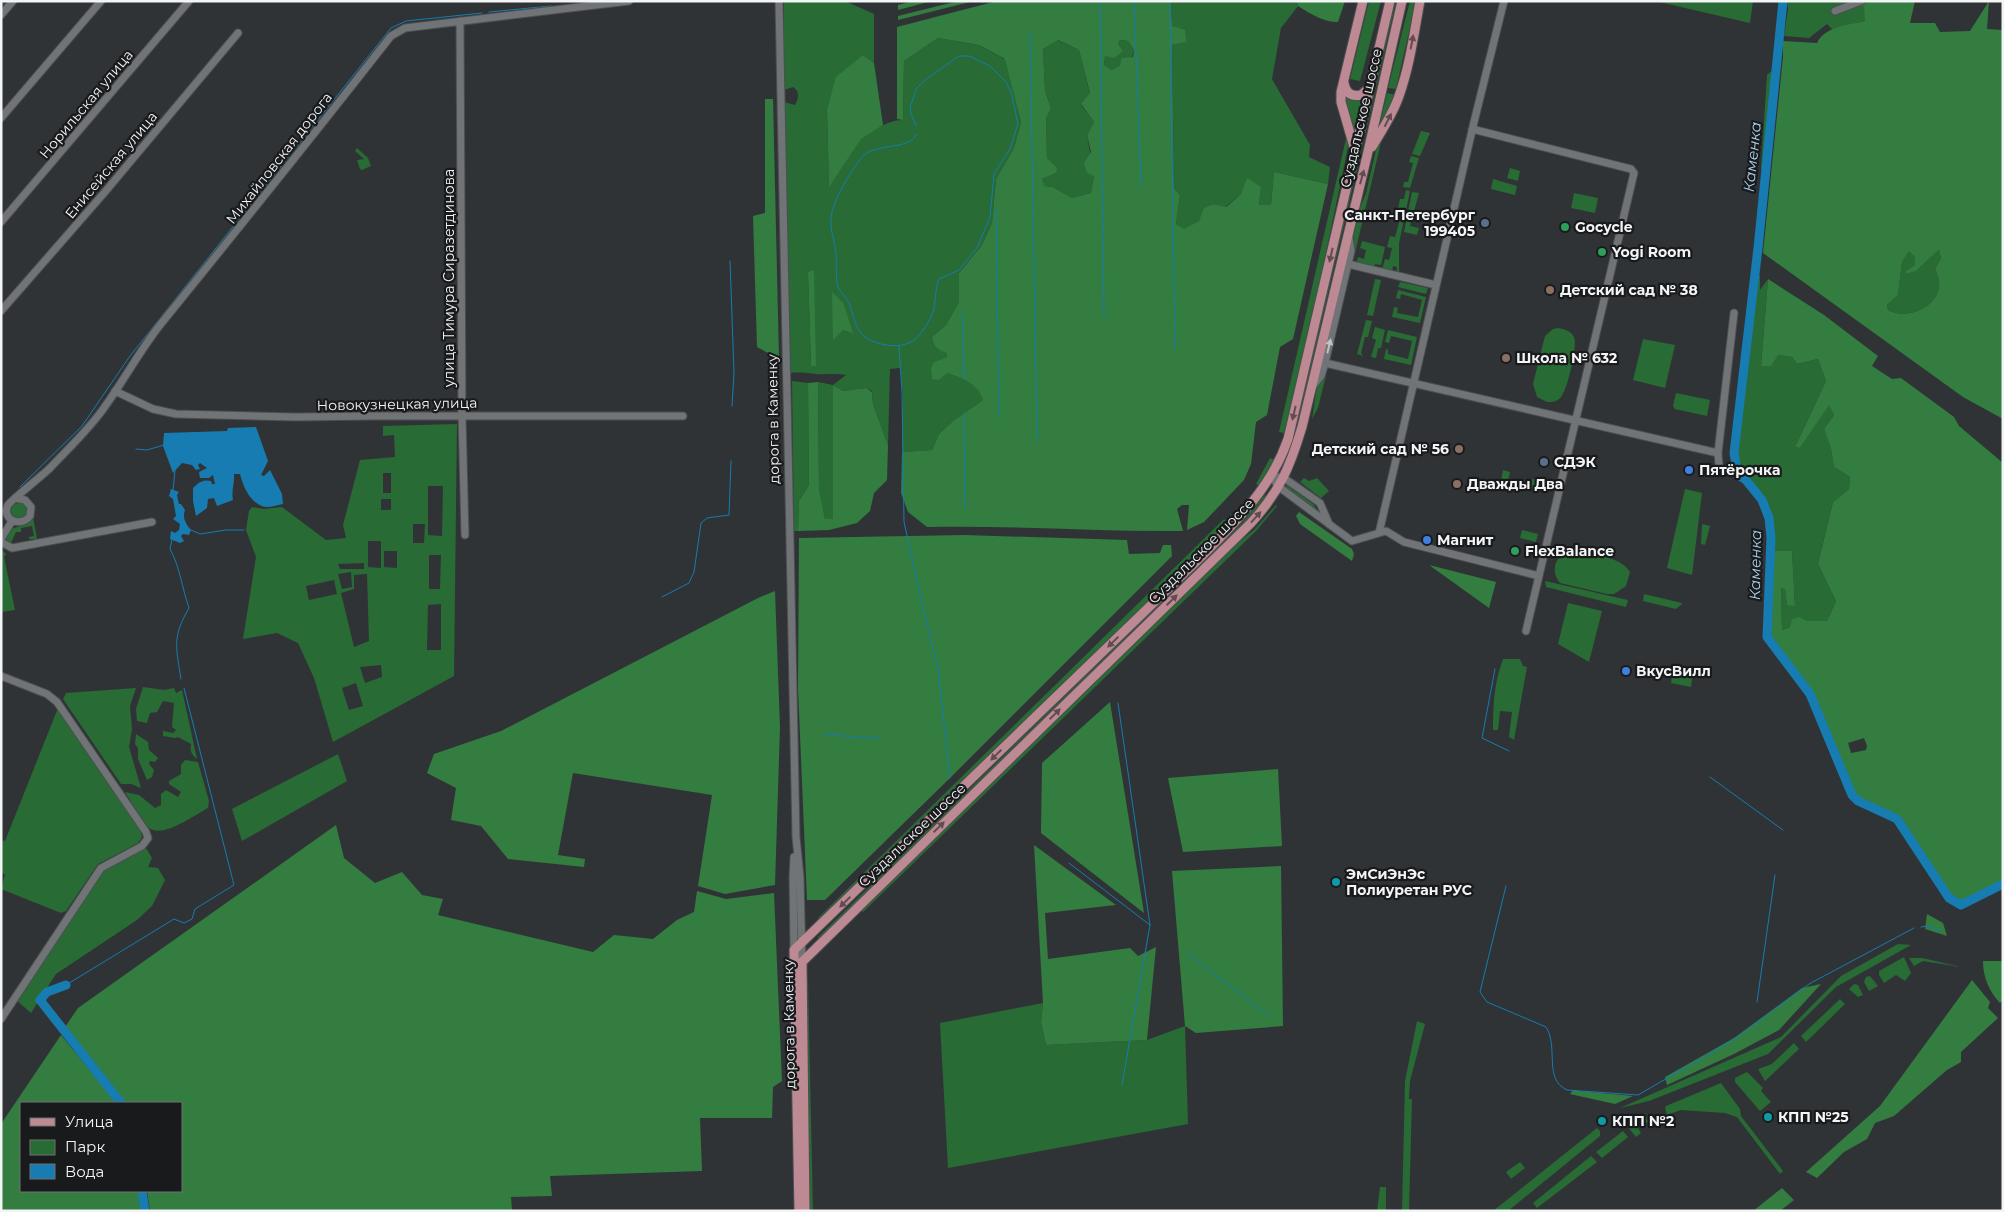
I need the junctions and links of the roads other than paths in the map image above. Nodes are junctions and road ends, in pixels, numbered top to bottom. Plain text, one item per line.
1 (13, 1) edge
2 (101, 1) edge
3 (189, 1) edge
4 (629, 1) edge
5 (779, 1) edge
6 (1363, 1) edge
7 (1390, 1) edge
8 (1402, 1) edge
9 (1420, 1) edge
10 (1504, 1) edge
11 (1862, 1) edge
12 (1835, 11) dead end
13 (1, 14) edge
14 (460, 21) junction
15 (238, 33) dead end
16 (1344, 80) junction
17 (1370, 87) junction
18 (1, 118) edge
19 (1472, 130) junction
20 (1355, 149) junction
21 (1367, 156) junction
22 (1, 222) edge
23 (1348, 234) junction
24 (1348, 264) junction
25 (1436, 285) junction
26 (1, 311) edge
27 (1734, 313) dead end
28 (1325, 363) junction
29 (1413, 383) junction
30 (115, 390) junction
31 (1310, 390) junction
32 (462, 415) junction
33 (683, 416) dead end
34 (1575, 421) junction
35 (1718, 453) junction
36 (1719, 465) dead end
37 (1271, 476) junction
38 (1284, 478) junction
39 (35, 482) junction
40 (1279, 487) junction
41 (13, 500) junction
42 (28, 502) junction
43 (1, 504) edge
44 (1, 508) edge
45 (7, 514) junction
46 (12, 521) junction
47 (152, 522) dead end
48 (1329, 524) junction
49 (1379, 533) junction
50 (465, 535) dead end
51 (1, 540) edge
52 (1539, 576) junction
53 (1526, 631) dead end
54 (1, 676) edge
55 (798, 954) junction
56 (1, 1019) edge
57 (799, 1211) edge
58 (805, 1211) edge

1 - 13 street
2 - 18 street
3 - 22 street, Норильская улица
4 - 14 street, Михайловская дорога
5 - 55 street, дорога в Каменку
6 - 16 main road
7 - 17 main road, Суздальское шоссе
8 - 21 main road, Суздальское шоссе
21 -> 9 main road
10 - 19 street
11 - 12 street
14 - 30 street, Михайловская дорога
14 - 32 street, улица Тимура Сиразетдинова
15 - 26 street, Енисейская улица
16 - 17 main road
16 - 20 main road
17 - 20 main road, Суздальское шоссе
19 - 25 street
19 - 34 street
20 -> 37 main road, Суздальское шоссе
23 -> 21 main road, Суздальское шоссе
23 - 24 street
23 - 31 main road, Суздальское шоссе
24 - 25 street
28 -> 24 street
25 - 29 street
27 - 35 street
28 - 29 street
28 - 31 street
29 - 34 street
29 - 49 street
30 - 32 street, Новокузнецкая улица
30 - 39 street, Михайловская дорога
31 - 38 main road, Суздальское шоссе
32 - 33 street, Новокузнецкая улица
32 - 50 street, улица Тимура Сиразетдинова
34 - 35 street
34 - 52 street
35 - 36 street
37 - 38 street
37 - 40 street
37 -> 55 main road, Суздальское шоссе
38 - 40 main road, Суздальское шоссе
38 - 48 street
39 - 41 street, Михайловская дорога
39 - 42 street, Михайловская дорога
40 - 48 street
55 -> 40 main road, Суздальское шоссе
41 - 42 street
41 - 43 street, Михайловская дорога
41 - 45 street
42 - 46 street
44 - 45 street
45 - 46 street
46 - 51 street
47 - 51 street
48 - 49 street
49 - 52 street
52 - 53 street
54 - 56 street
55 - 57 main road, дорога в Каменку
55 - 58 main road, дорога в Каменку

